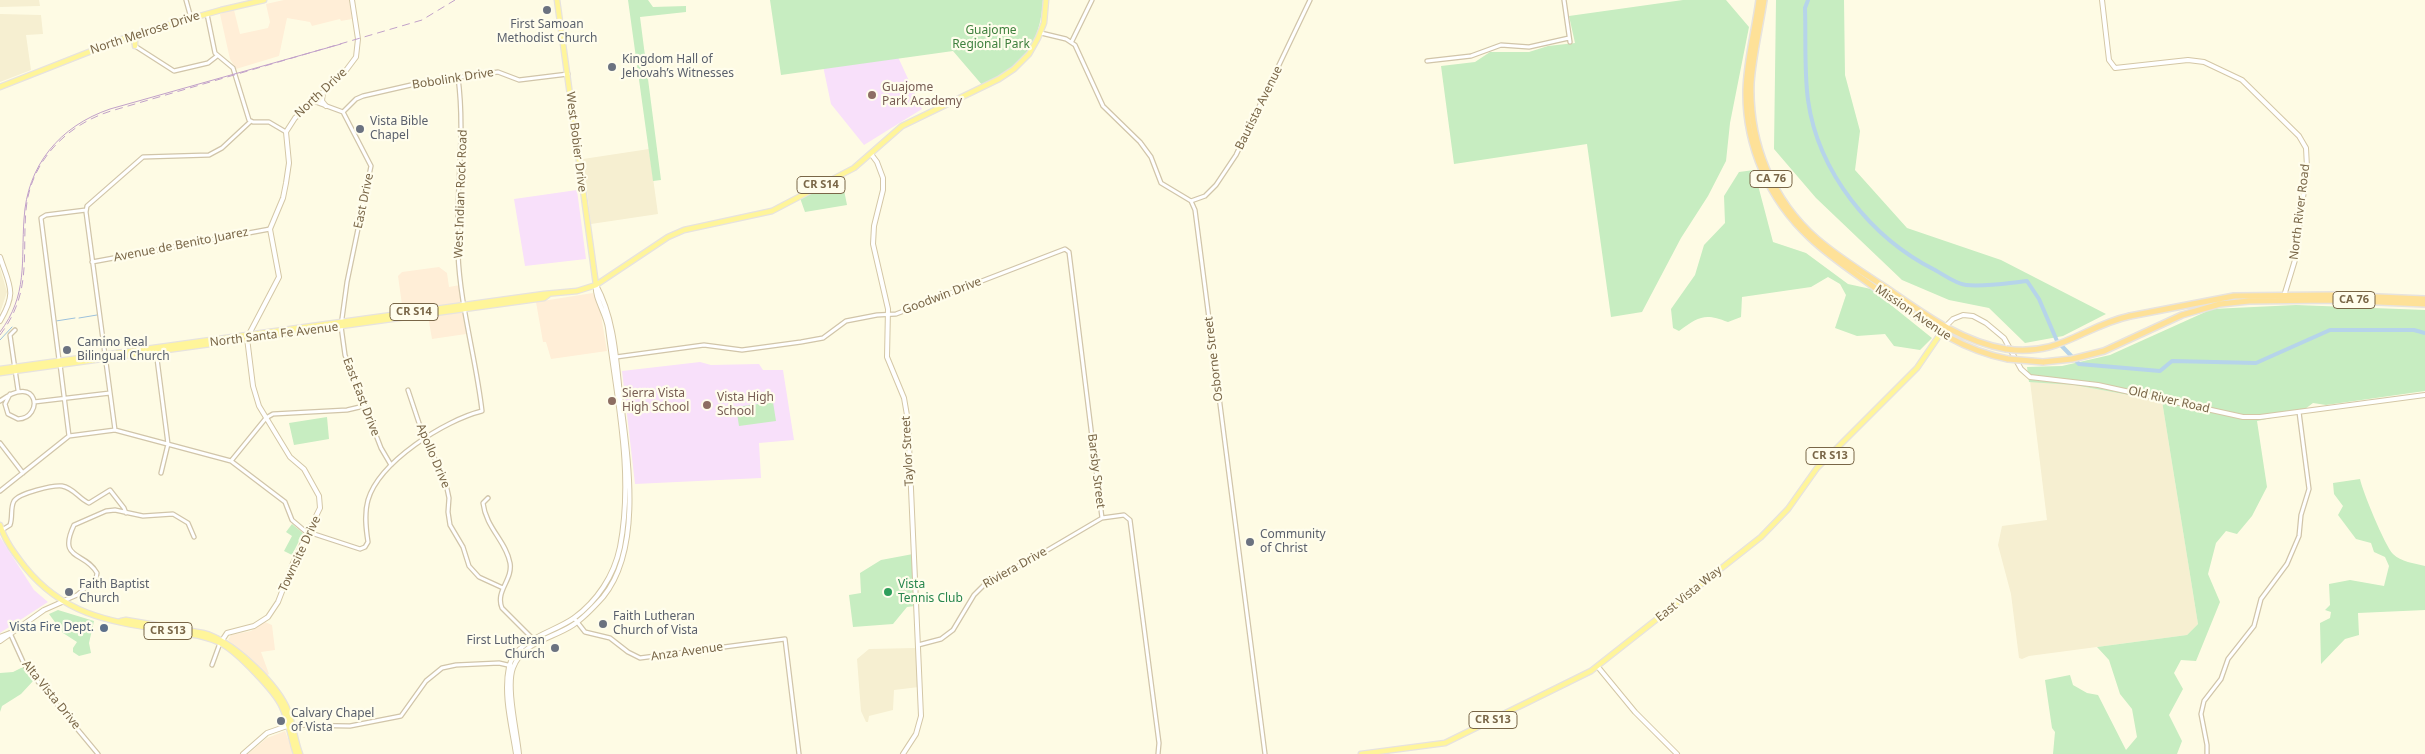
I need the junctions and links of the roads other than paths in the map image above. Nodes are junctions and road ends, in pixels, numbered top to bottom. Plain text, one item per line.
1 (186, 0) edge
2 (264, 0) edge
3 (352, 0) edge
4 (557, 0) edge
5 (1046, 0) edge
6 (1092, 0) edge
7 (1310, 0) edge
8 (1564, 0) edge
9 (1759, 0) edge
10 (1764, 0) edge
11 (2102, 0) edge
12 (206, 14) junction
13 (191, 18) junction
14 (143, 32) junction
15 (1041, 33) junction
16 (132, 35) junction
17 (1072, 41) junction
18 (135, 46) junction
19 (217, 56) junction
20 (1427, 61) dead end
21 (568, 74) junction
22 (458, 77) junction
23 (0, 87) edge
24 (323, 92) junction
25 (313, 101) junction
26 (326, 106) junction
27 (343, 112) junction
28 (250, 122) junction
29 (286, 132) junction
30 (871, 154) junction
31 (1190, 201) junction
32 (86, 210) junction
33 (270, 229) junction
34 (1066, 249) joint
35 (0, 257) edge
36 (92, 262) junction
37 (596, 285) junction
38 (2284, 298) junction
39 (508, 299) junction
40 (526, 299) junction
41 (2425, 299) edge
42 (2425, 304) edge
43 (498, 305) junction
44 (465, 307) junction
45 (888, 314) junction
46 (0, 321) edge
47 (341, 324) junction
48 (1944, 327) junction
49 (15, 330) dead end
50 (1941, 334) junction
51 (247, 336) junction
52 (141, 348) junction
53 (156, 350) junction
54 (127, 354) junction
55 (105, 355) junction
56 (613, 357) junction
57 (60, 361) junction
58 (15, 368) junction
59 (0, 369) edge
60 (0, 373) edge
61 (18, 390) junction
62 (408, 390) dead end
63 (110, 393) junction
64 (10, 394) junction
65 (2425, 395) edge
66 (65, 399) junction
67 (0, 401) edge
68 (34, 402) junction
69 (364, 406) junction
70 (2299, 412) junction
71 (266, 418) junction
72 (115, 430) junction
73 (70, 436) junction
74 (426, 438) junction
75 (168, 444) junction
76 (1, 446) edge
77 (232, 461) junction
78 (391, 465) junction
79 (23, 473) junction
80 (161, 473) dead end
81 (0, 491) edge
82 (488, 498) dead end
83 (126, 513) junction
84 (1102, 518) junction
85 (0, 529) edge
86 (309, 532) junction
87 (194, 537) dead end
88 (503, 588) junction
89 (62, 602) junction
90 (575, 620) junction
91 (121, 621) junction
92 (179, 629) junction
93 (164, 631) junction
94 (10, 633) junction
95 (0, 637) edge
96 (0, 641) edge
97 (534, 641) junction
98 (221, 642) junction
99 (917, 645) junction
100 (212, 665) dead end
101 (512, 666) junction
102 (1598, 667) junction
103 (256, 675) junction
104 (272, 685) junction
105 (290, 725) junction
106 (98, 754) edge
107 (243, 754) edge
108 (296, 754) edge
109 (300, 754) edge
110 (517, 754) edge
111 (799, 754) edge
112 (903, 754) edge
113 (1158, 754) edge
114 (1264, 754) edge
115 (1361, 754) edge
116 (1677, 754) edge
117 (2207, 754) edge

1 - 13 street
2 - 12 main road, North Melrose Drive
3 - 24 main road, North Drive
4 - 21 main road, West Bobier Drive
5 - 15 main road, North Santa Fe Avenue / CR S14
6 - 17 street
7 - 31 street, Bautista Avenue
8 - 20 street
9 - 50 highway, Mission Avenue / CA 76
10 - 48 highway, Mission Avenue / CA 76
11 - 38 main road, North River Road
12 - 13 main road, North Melrose Drive
12 - 19 street
13 - 14 main road, North Melrose Drive
14 - 16 main road, North Melrose Drive
14 - 18 main road
15 - 17 street
15 - 30 main road, North Santa Fe Avenue / CR S14
16 - 18 street
16 - 23 main road, North Melrose Drive
17 - 31 street
18 - 19 street
19 - 28 street
21 - 22 street, Bobolink Drive
21 - 37 main road, West Bobier Drive
22 - 27 street, Bobolink Drive
22 - 44 street, West Indian Rock Road
24 - 25 main road, North Drive
24 - 26 main road
25 - 26 street
25 - 29 main road, North Drive
26 - 27 street
27 - 47 street, East Drive
28 - 29 street
28 - 32 street
29 - 33 main road
30 - 37 main road, North Santa Fe Avenue / CR S14
30 - 45 main road, Taylor Street
31 - 114 street, Osborne Street
32 - 36 street
32 - 57 street
33 - 36 street, Avenue de Benito Juarez
33 - 51 main road
34 - 45 street, Goodwin Drive
34 - 84 street, Barsby Street
35 - 46 main road
36 - 55 street
37 - 40 main road, North Santa Fe Avenue / CR S14
37 - 56 main road
38 - 41 highway, Mission Avenue / CA 76
38 - 42 highway, Mission Avenue / CA 76
38 - 48 highway, Mission Avenue / CA 76, bridge
38 - 50 highway, Mission Avenue / CA 76, bridge
39 - 40 main road, North Santa Fe Avenue / CR S14
39 - 43 main road
39 - 44 main road, North Santa Fe Avenue / CR S14
40 - 43 main road, North Santa Fe Avenue / CR S14
43 - 44 main road, North Santa Fe Avenue / CR S14
44 - 47 main road, North Santa Fe Avenue / CR S14
44 - 74 street, West Indian Rock Road
45 - 56 street, Goodwin Drive
45 - 99 main road, Taylor Street
47 - 51 main road, North Santa Fe Avenue / CR S14
47 - 69 street, East East Drive
48 - 50 main road, East Vista Way / CR S13
48 - 70 main road, Old River Road
49 - 58 street
50 - 102 main road, East Vista Way / CR S13
51 - 52 main road, North Santa Fe Avenue / CR S14
51 - 53 main road, North Santa Fe Avenue / CR S14
51 - 71 main road, Townsite Drive
52 - 54 main road
52 - 55 main road, North Santa Fe Avenue / CR S14
53 - 54 main road, North Santa Fe Avenue / CR S14
53 - 75 street
54 - 55 main road, North Santa Fe Avenue / CR S14
55 - 57 main road, North Santa Fe Avenue / CR S14
55 - 63 street
56 - 90 main road
57 - 58 main road, North Santa Fe Avenue / CR S14
57 - 66 street
58 - 59 main road, North Santa Fe Avenue / CR S14
58 - 60 main road, North Santa Fe Avenue / CR S14
58 - 61 street
61 - 64 street
61 - 68 street
62 - 74 street, Apollo Drive
63 - 66 street
63 - 72 street
64 - 67 street
64 - 68 street
65 - 70 main road, Old River Road
66 - 68 street
66 - 73 street
69 - 71 street
69 - 78 street, East East Drive
70 - 117 street
71 - 77 street
71 - 86 main road, Townsite Drive
72 - 73 street
72 - 75 street
73 - 79 street
74 - 78 street
74 - 88 street, Apollo Drive
75 - 77 street
75 - 80 street
76 - 79 street
77 - 86 street
78 - 86 street
79 - 81 street
82 - 88 street
83 - 85 street
83 - 87 street
83 - 89 street
84 - 99 street, Riviera Drive
84 - 113 street, Barsby Street
85 - 89 main road, CR S13
86 - 98 main road, Townsite Drive
88 - 97 street
89 - 91 main road, CR S13
89 - 94 main road
90 - 97 main road
90 - 111 street, Anza Avenue
91 - 92 main road
91 - 93 main road, CR S13
92 - 93 main road
92 - 98 main road
93 - 98 main road, CR S13
94 - 95 main road
94 - 96 main road
94 - 106 street, Alta Vista Drive
97 - 101 main road
98 - 100 street
98 - 103 main road, CR S13
98 - 104 main road
99 - 112 main road, Taylor Street
101 - 105 street
101 - 110 main road
102 - 115 main road, East Vista Way / CR S13
102 - 116 main road
103 - 104 main road
103 - 105 main road, CR S13
104 - 105 main road
105 - 107 main road
105 - 108 main road, CR S13
105 - 109 main road, CR S13

